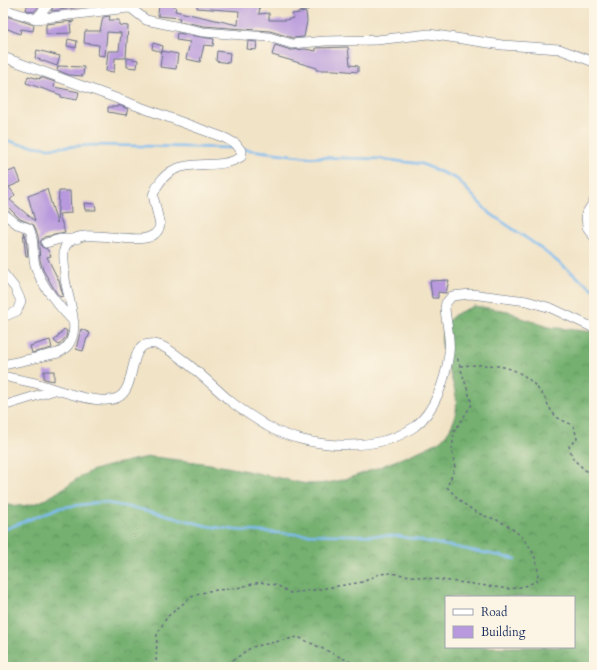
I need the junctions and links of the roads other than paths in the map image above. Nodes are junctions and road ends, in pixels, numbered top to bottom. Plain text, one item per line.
1 (50, 3) edge
2 (3, 9) edge
3 (36, 19) junction
4 (3, 57) edge
5 (594, 62) edge
6 (594, 201) edge
7 (3, 213) edge
8 (594, 237) edge
9 (77, 239) junction
10 (46, 243) dead end
11 (3, 273) edge
12 (3, 317) edge
13 (74, 322) junction
14 (594, 328) edge
15 (3, 365) edge
16 (3, 376) edge
17 (57, 389) junction
18 (3, 406) edge

1 - 3 street
2 - 3 street
3 - 5 street
4 - 9 street
6 - 8 street
7 - 13 street
9 - 10 street
9 - 13 street
11 - 12 street
13 - 15 street
14 - 17 street
16 - 17 street
17 - 18 street

